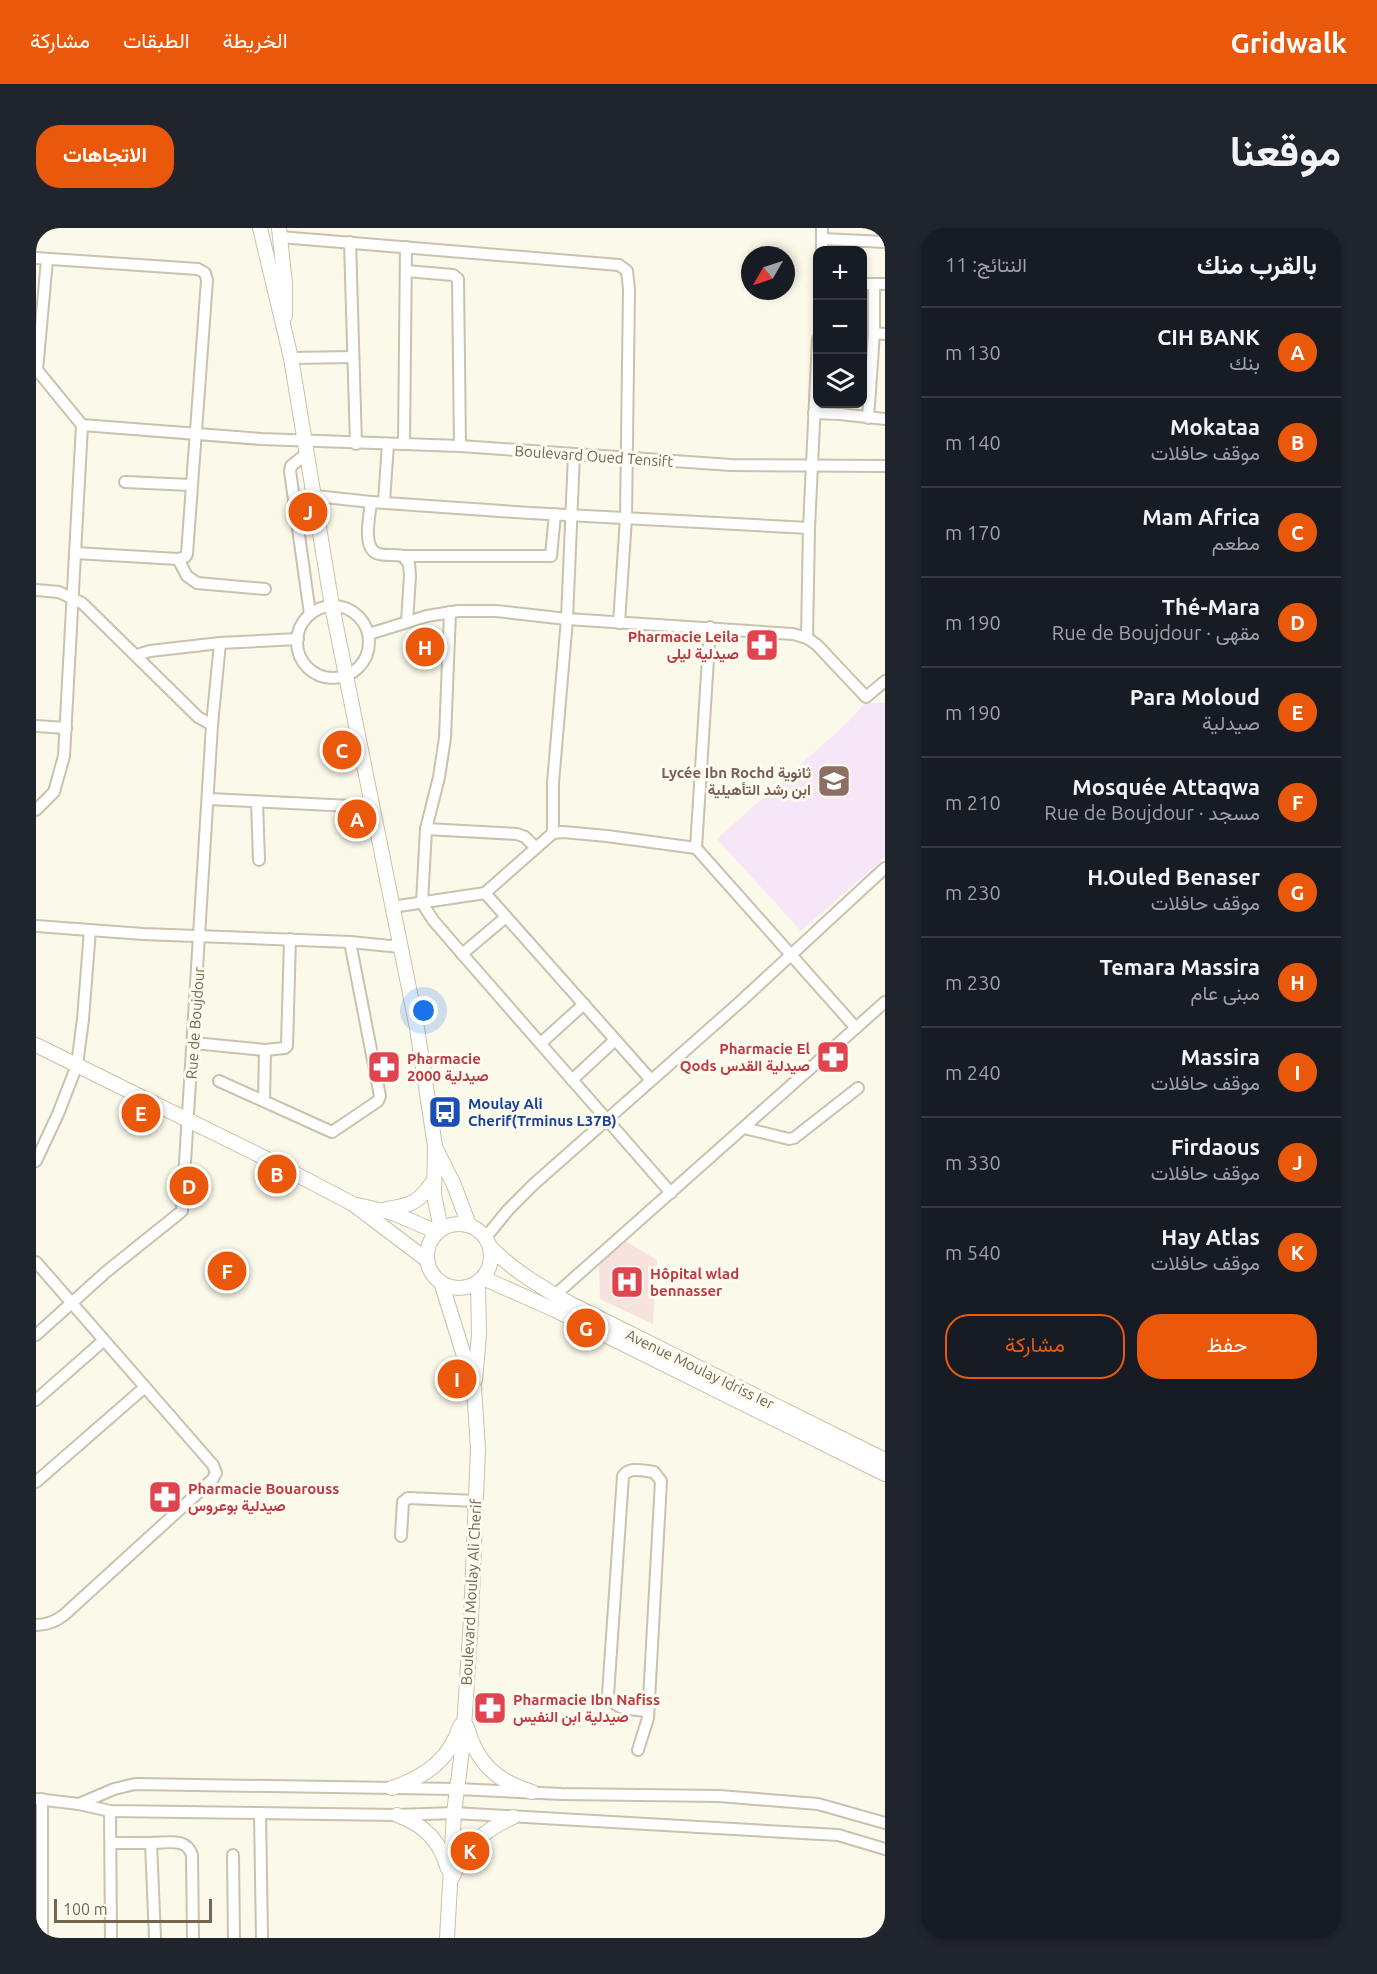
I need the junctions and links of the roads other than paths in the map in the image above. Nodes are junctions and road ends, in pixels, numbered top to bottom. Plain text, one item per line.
1 (260, 228) edge
2 (279, 233) edge
3 (822, 233) edge
4 (350, 242) junction
5 (885, 242) edge
6 (406, 247) junction
7 (42, 259) edge
8 (406, 271) junction
9 (874, 284) edge
10 (38, 327) edge
11 (879, 334) edge
12 (286, 336) junction
13 (817, 354) edge
14 (353, 357) junction
15 (291, 358) junction
16 (36, 369) edge
17 (814, 413) junction
18 (868, 418) junction
19 (885, 419) edge
20 (82, 425) junction
21 (194, 434) junction
22 (356, 444) junction
23 (388, 444) junction
24 (404, 444) junction
25 (460, 446) junction
26 (305, 448) junction
27 (574, 454) junction
28 (626, 458) junction
29 (812, 465) junction
30 (885, 466) edge
31 (125, 482) dead end
32 (191, 485) junction
33 (315, 496) junction
34 (371, 502) junction
35 (384, 502) junction
36 (555, 514) junction
37 (572, 515) junction
38 (626, 518) junction
39 (809, 528) junction
40 (75, 553) junction
41 (403, 556) junction
42 (178, 559) junction
43 (265, 589) dead end
44 (36, 590) edge
45 (72, 597) junction
46 (332, 606) junction
47 (450, 612) junction
48 (310, 614) junction
49 (567, 619) junction
50 (407, 622) junction
51 (619, 623) junction
52 (710, 627) junction
53 (369, 634) junction
54 (807, 638) junction
55 (298, 639) junction
56 (220, 643) junction
57 (137, 655) junction
58 (346, 676) junction
59 (885, 681) edge
60 (212, 725) junction
61 (36, 726) edge
62 (66, 728) junction
63 (209, 799) junction
64 (257, 802) junction
65 (372, 807) junction
66 (36, 810) edge
67 (426, 829) junction
68 (553, 833) junction
69 (535, 847) junction
70 (696, 848) junction
71 (259, 860) dead end
72 (885, 868) edge
73 (484, 893) junction
74 (422, 903) junction
75 (392, 907) junction
76 (506, 917) junction
77 (36, 926) edge
78 (90, 930) junction
79 (200, 936) junction
80 (290, 939) junction
81 (350, 942) junction
82 (400, 947) junction
83 (462, 954) junction
84 (790, 955) junction
85 (885, 1002) edge
86 (584, 1004) junction
87 (856, 1028) junction
88 (615, 1040) junction
89 (194, 1043) junction
90 (541, 1043) junction
91 (36, 1045) edge
92 (265, 1050) junction
93 (76, 1065) junction
94 (572, 1080) junction
95 (651, 1080) junction
96 (219, 1081) dead end
97 (858, 1088) dead end
98 (264, 1101) junction
99 (607, 1119) junction
100 (188, 1121) junction
101 (744, 1128) junction
102 (435, 1146) junction
103 (36, 1161) edge
104 (434, 1179) junction
105 (671, 1193) junction
106 (353, 1204) junction
107 (382, 1210) junction
108 (469, 1225) junction
109 (439, 1230) junction
110 (489, 1243) junction
111 (427, 1260) junction
112 (36, 1262) edge
113 (481, 1281) junction
114 (441, 1282) junction
115 (555, 1295) junction
116 (71, 1303) junction
117 (36, 1335) edge
118 (103, 1341) junction
119 (145, 1387) junction
120 (474, 1388) junction
121 (36, 1400) edge
122 (885, 1460) edge
123 (885, 1474) edge
124 (36, 1482) edge
125 (476, 1501) junction
126 (401, 1536) dead end
127 (36, 1625) edge
128 (464, 1707) junction
129 (648, 1711) junction
130 (638, 1750) dead end
131 (392, 1788) junction
132 (457, 1789) junction
133 (532, 1792) junction
134 (39, 1799) edge
135 (79, 1804) junction
136 (110, 1811) junction
137 (260, 1813) junction
138 (454, 1813) junction
139 (397, 1815) junction
140 (513, 1817) junction
141 (885, 1823) edge
142 (39, 1840) edge
143 (111, 1843) junction
144 (151, 1844) junction
145 (885, 1850) edge
146 (233, 1855) dead end
147 (450, 1883) junction
148 (42, 1938) edge
149 (111, 1938) edge
150 (155, 1938) edge
151 (193, 1938) edge
152 (234, 1938) edge
153 (262, 1938) edge
154 (447, 1938) edge

1 - 12 main road
2 - 4 street
2 - 12 main road
3 - 5 street
4 - 6 street
4 - 14 street
6 - 8 street
6 - 28 street
7 - 10 street
7 - 21 street
8 - 24 street
8 - 25 street
9 - 11 street
10 - 16 street
11 - 18 street
12 - 15 main road
13 - 17 street
14 - 15 street
14 - 22 street
15 - 26 main road
16 - 20 street
17 - 18 street
17 - 29 street
18 - 19 street
20 - 21 street, Boulevard Oued Tensift
20 - 40 street
21 - 26 street, Boulevard Oued Tensift
21 - 32 street
22 - 23 street, Boulevard Oued Tensift
22 - 26 street, Boulevard Oued Tensift
23 - 24 street, Boulevard Oued Tensift
23 - 35 street
24 - 25 street, Boulevard Oued Tensift
25 - 27 street, Boulevard Oued Tensift
26 - 33 main road
26 - 48 street
27 - 28 street, Boulevard Oued Tensift
27 - 37 street
28 - 29 street, Boulevard Oued Tensift
28 - 38 street
29 - 30 street, Boulevard Oued Tensift
29 - 39 street
31 - 32 street
32 - 42 street
33 - 34 street
33 - 46 main road
34 - 35 street
34 - 41 street
35 - 36 street
36 - 37 street
36 - 41 street
37 - 38 street
37 - 49 street
38 - 39 street
38 - 51 street
39 - 54 street
40 - 42 street
40 - 45 street
41 - 50 street
42 - 43 street
44 - 45 street
45 - 57 street
45 - 62 street
46 - 48 street
46 - 53 street
46 - 58 main road
47 - 49 street
47 - 50 street
47 - 67 street
48 - 55 street
49 - 51 street
49 - 68 street
50 - 53 street
51 - 52 street
52 - 54 street
52 - 70 street
53 - 58 street
54 - 59 street
55 - 56 street
55 - 58 street
56 - 57 street
56 - 60 street, Rue de Boujdour
57 - 60 street
58 - 65 main road
60 - 63 street, Rue de Boujdour
61 - 62 street
62 - 66 street
63 - 64 street
63 - 79 street, Rue de Boujdour
64 - 65 street
64 - 71 street
65 - 75 main road
67 - 69 street
67 - 74 street
68 - 69 street
68 - 70 street
69 - 73 street
70 - 84 street
72 - 84 street
73 - 74 street
73 - 76 street
74 - 75 street
74 - 83 street
75 - 82 main road
76 - 83 street
76 - 86 street
77 - 78 street
78 - 79 street
78 - 93 street
79 - 80 street
79 - 89 street, Rue de Boujdour
80 - 81 street
80 - 92 street
81 - 82 street
81 - 98 street
82 - 102 main road
83 - 90 street
84 - 87 street
84 - 95 street
85 - 87 street
86 - 88 street
86 - 90 street
87 - 101 street
88 - 94 street
88 - 95 street
89 - 92 street
89 - 100 street, Rue de Boujdour
90 - 94 street
91 - 93 main road
92 - 98 street
93 - 100 main road
93 - 103 street
94 - 99 street
95 - 99 street
96 - 98 street
97 - 101 street
99 - 105 street
99 - 110 street
100 - 106 main road
100 - 116 street, Rue de Boujdour
101 - 105 street
102 - 104 main road
102 - 108 main road
104 - 107 main road
104 - 109 main road
105 - 115 street
106 - 107 main road
106 - 111 main road
107 - 109 main road
108 - 109 main road
108 - 110 main road
109 - 111 main road
110 - 113 main road
110 - 115 main road, Avenue Moulay Idriss Ier
111 - 114 main road
112 - 116 street
113 - 114 main road
113 - 120 main road, Boulevard Moulay Ali Cherif
113 - 123 main road, Avenue Moulay Idriss Ier
114 - 120 main road, Boulevard Moulay Ali Cherif
115 - 122 main road, Avenue Moulay Idriss Ier
116 - 117 street, Rue de Boujdour
116 - 118 street
118 - 119 street
118 - 121 street
119 - 124 street
119 - 127 street
120 - 125 main road, Boulevard Moulay Ali Cherif
125 - 126 street
125 - 128 main road, Boulevard Moulay Ali Cherif
128 - 131 main road
128 - 132 main road, Boulevard Moulay Ali Cherif
128 - 133 main road
129 - 129 street
129 - 130 street
131 - 132 street
131 - 135 street
132 - 133 street
132 - 138 main road, Boulevard Moulay Ali Cherif
133 - 141 street
134 - 135 street
134 - 142 street
135 - 136 street
136 - 137 street
136 - 143 street
137 - 139 street
137 - 153 street
138 - 139 street
138 - 140 street
138 - 147 main road, Boulevard Moulay Ali Cherif
139 - 147 main road
140 - 145 street
140 - 147 main road
142 - 148 street
143 - 144 street
143 - 149 street
144 - 150 street
144 - 151 street
146 - 152 street
147 - 154 main road, Boulevard Moulay Ali Cherif

